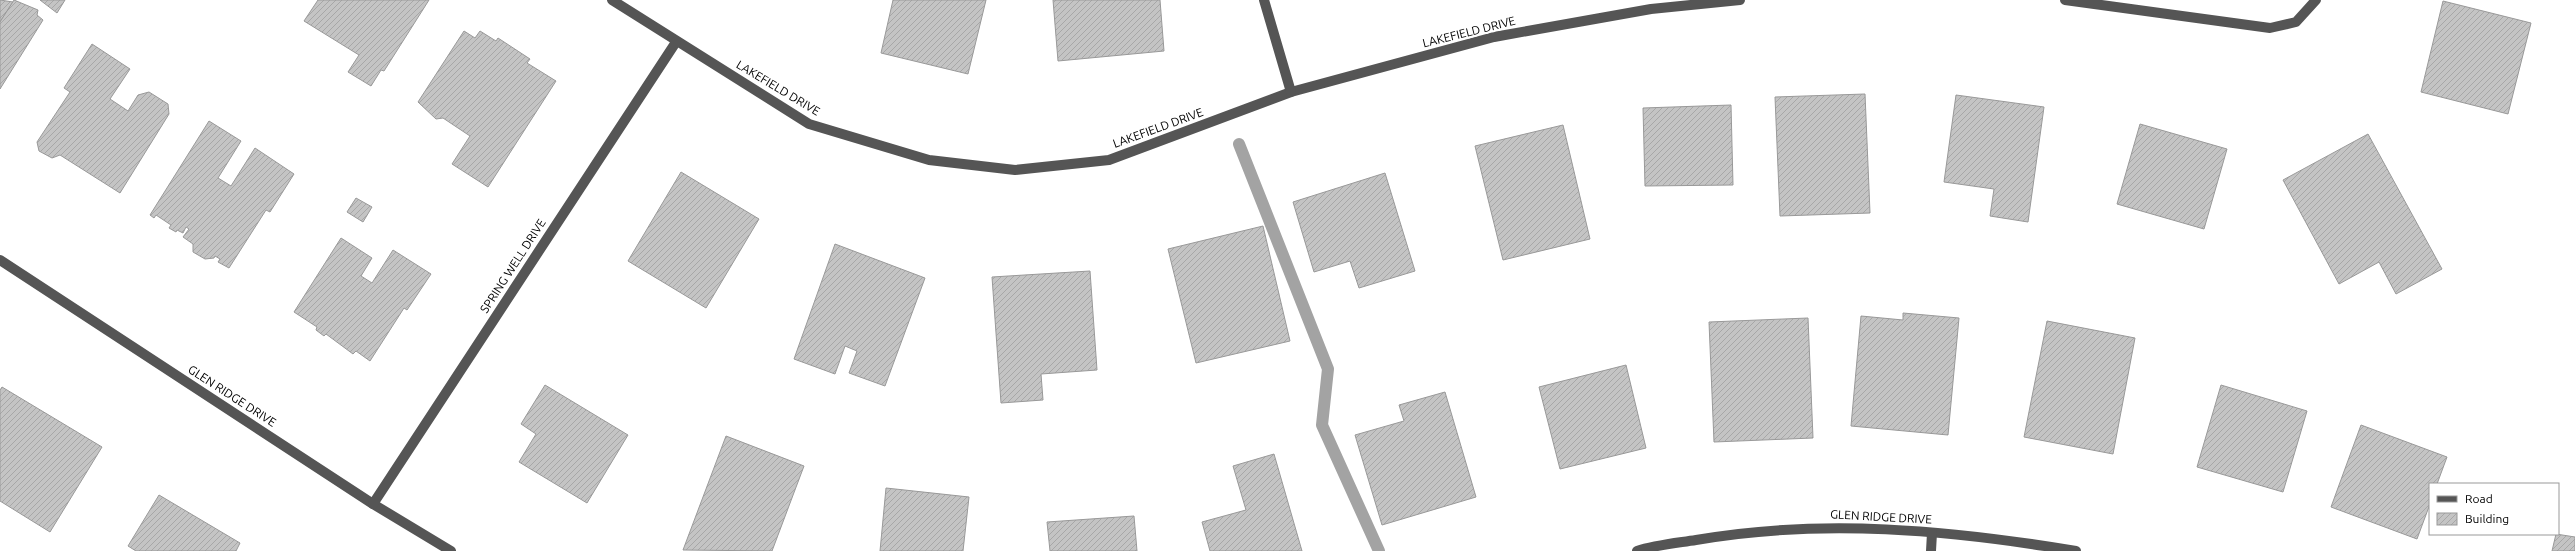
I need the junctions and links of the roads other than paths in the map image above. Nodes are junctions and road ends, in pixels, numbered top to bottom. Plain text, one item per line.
1 (612, 0) edge
2 (1264, 0) edge
3 (1740, 0) edge
4 (2065, 0) edge
5 (2316, 0) edge
6 (676, 42) junction
7 (1291, 92) junction
8 (0, 260) edge
9 (373, 504) junction
10 (1932, 532) junction
11 (451, 551) edge
12 (1637, 551) edge
13 (1931, 551) edge
14 (2076, 551) edge

1 - 6 street, LAKEFIELD DRIVE
2 - 7 street
3 - 7 street, LAKEFIELD DRIVE
4 - 5 street
6 - 7 street, LAKEFIELD DRIVE
6 - 9 street, SPRING WELL DRIVE
8 - 9 street, GLEN RIDGE DRIVE
9 - 11 street, GLEN RIDGE DRIVE
10 - 12 street, GLEN RIDGE DRIVE
10 - 13 street
10 - 14 street, GLEN RIDGE DRIVE

